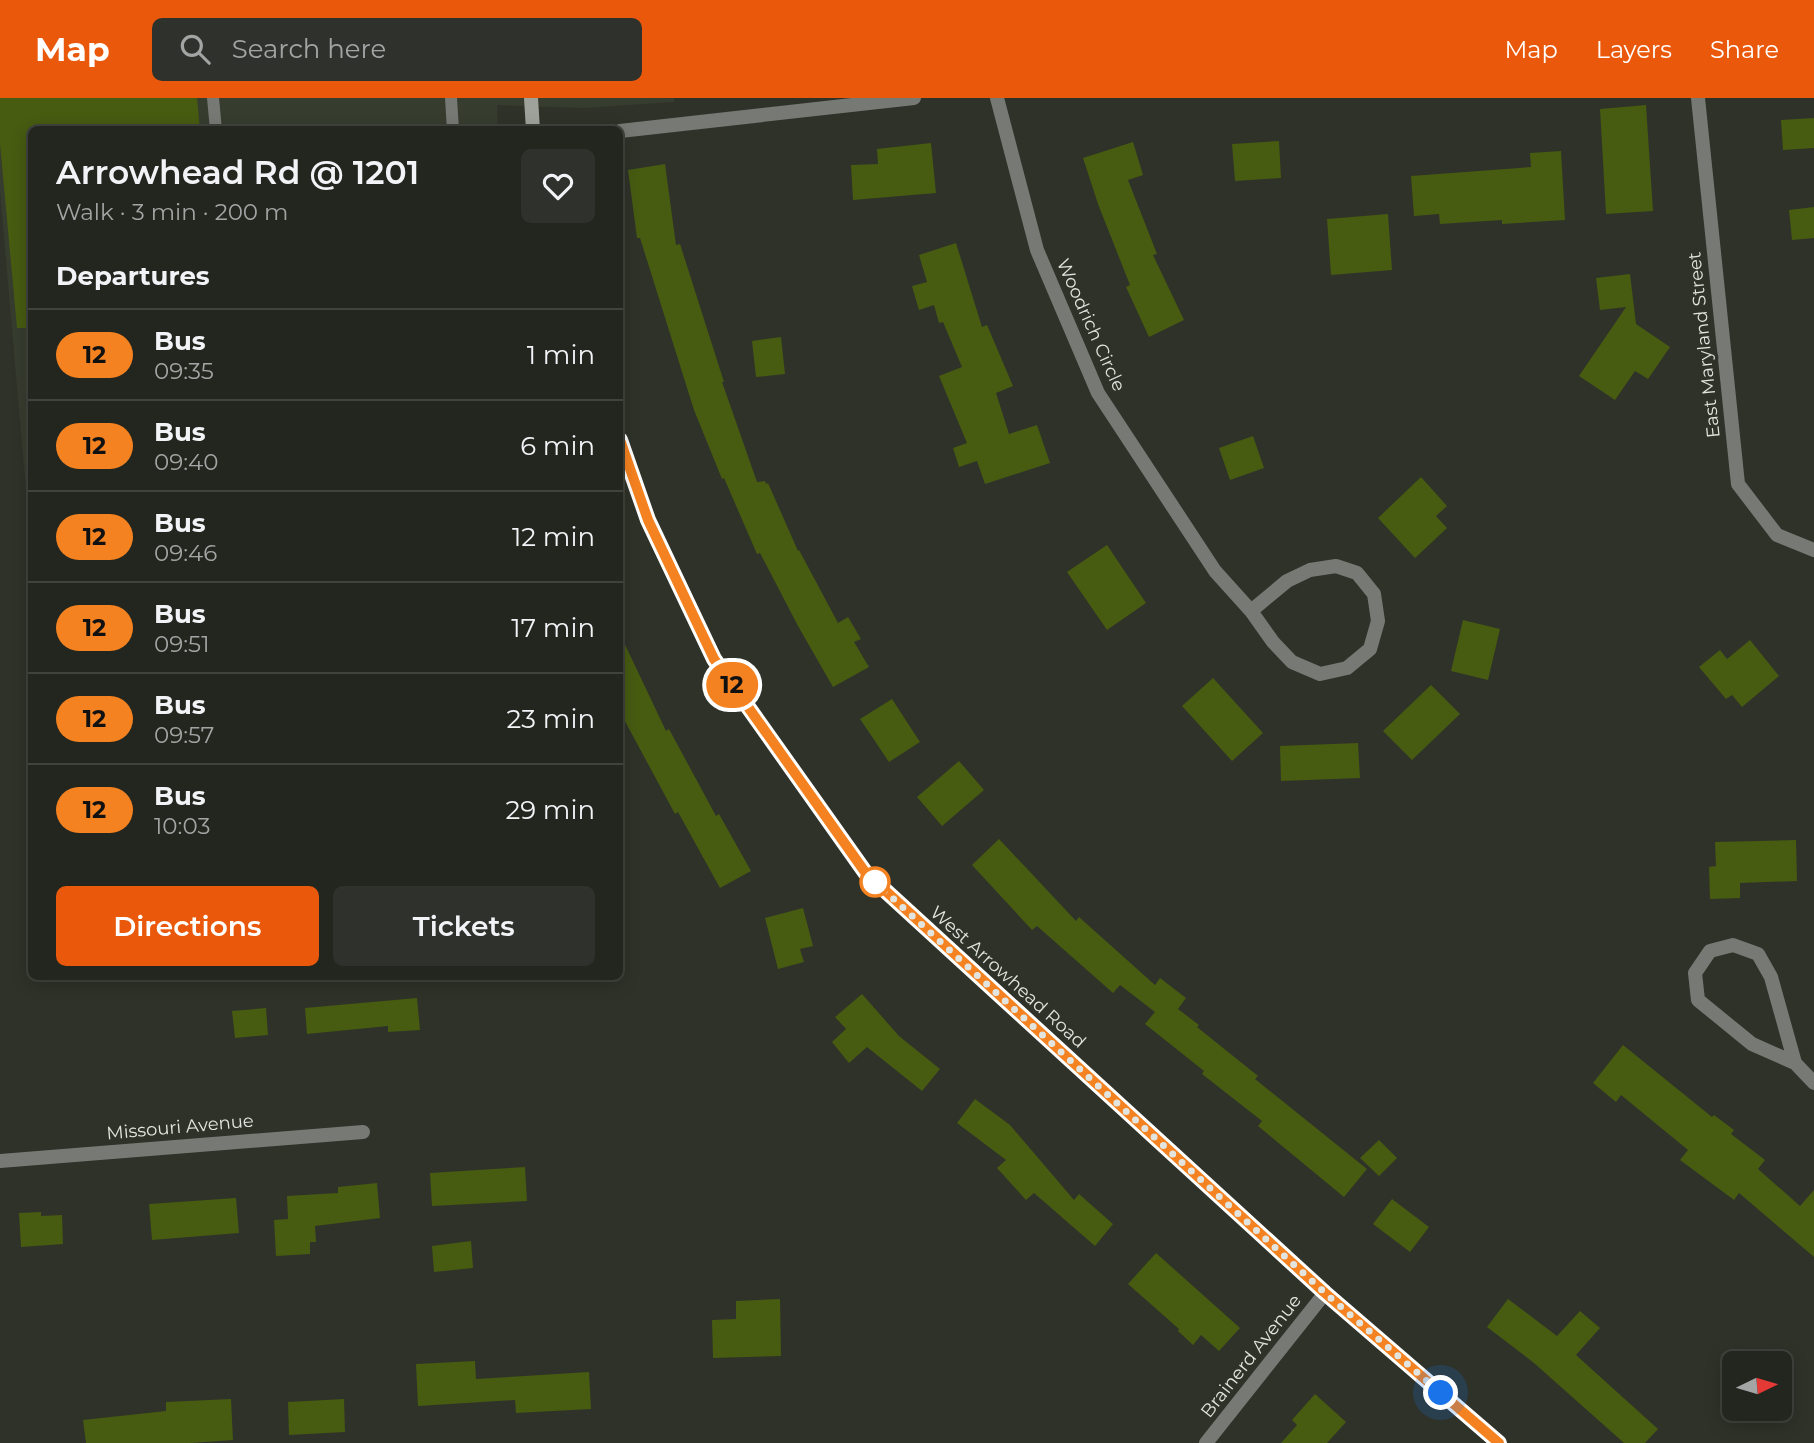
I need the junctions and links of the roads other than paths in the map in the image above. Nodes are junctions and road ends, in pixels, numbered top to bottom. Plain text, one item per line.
1 (213, 98) edge
2 (452, 98) edge
3 (531, 98) edge
4 (914, 98) edge
5 (997, 98) edge
6 (1698, 98) edge
7 (216, 126) edge
8 (453, 126) edge
9 (533, 126) edge
10 (623, 131) edge
11 (623, 448) edge
12 (1814, 550) edge
13 (1251, 611) junction
14 (1795, 1063) junction
15 (1814, 1083) edge
16 (363, 1132) dead end
17 (0, 1161) edge
18 (1325, 1293) junction
19 (1206, 1443) edge
20 (1498, 1443) edge

1 - 7 lane
2 - 8 lane
3 - 9 street
4 - 10 street
5 - 13 street, Woodrich Circle
6 - 12 street, East Maryland Street
11 - 18 street, West Arrowhead Road
13 - 13 street, Woodrich Circle
14 - 14 street
14 - 15 street
16 - 17 street, Missouri Avenue
18 - 19 street, Brainerd Avenue
18 - 20 street, West Arrowhead Road

